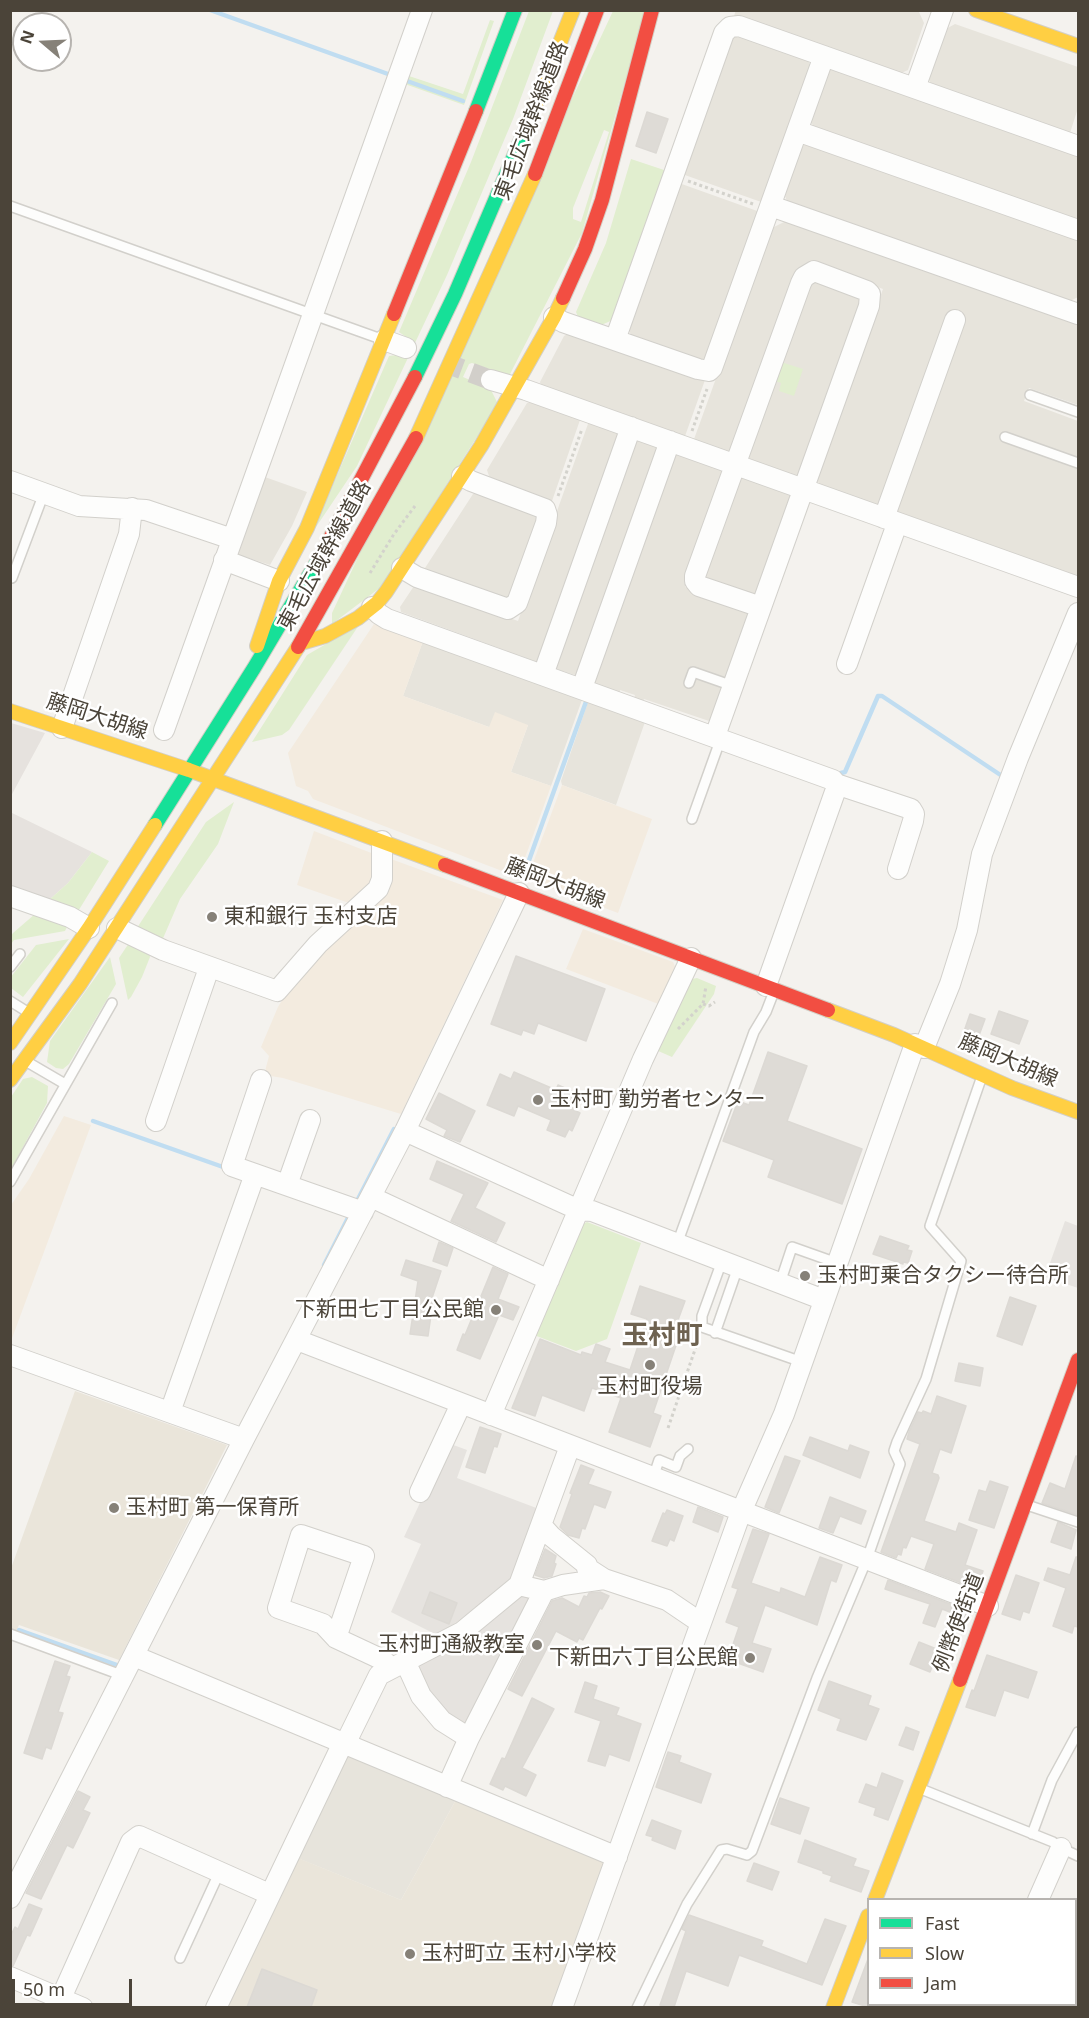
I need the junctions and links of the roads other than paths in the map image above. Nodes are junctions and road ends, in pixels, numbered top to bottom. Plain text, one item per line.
1 (422, 10) edge
2 (515, 10) edge
3 (573, 10) edge
4 (597, 10) edge
5 (652, 10) edge
6 (943, 10) edge
7 (976, 10) edge
8 (1078, 46) edge
9 (824, 56) junction
10 (915, 88) junction
11 (797, 131) junction
12 (1078, 146) edge
13 (10, 206) edge
14 (766, 206) junction
15 (1078, 230) edge
16 (312, 314) junction
17 (1078, 314) edge
18 (554, 317) junction
19 (955, 320) dead end
20 (384, 340) junction
21 (615, 340) junction
22 (406, 348) dead end
23 (490, 380) tunnel mouth
24 (514, 387) junction
25 (1030, 395) dead end
26 (1078, 412) edge
27 (631, 427) junction
28 (1005, 437) dead end
29 (679, 441) junction
30 (1078, 463) edge
31 (735, 465) junction
32 (462, 476) junction
33 (10, 481) edge
34 (803, 489) junction
35 (44, 493) junction
36 (132, 508) junction
37 (891, 521) junction
38 (232, 539) junction
39 (224, 560) junction
40 (402, 568) junction
41 (12, 578) dead end
42 (279, 581) junction
43 (1078, 587) edge
44 (372, 607) junction
45 (761, 607) junction
46 (1078, 613) edge
47 (301, 643) junction
48 (1071, 654) edge
49 (847, 664) dead end
50 (254, 668) junction
51 (543, 675) junction
52 (689, 683) dead end
53 (733, 686) junction
54 (582, 688) junction
55 (10, 711) edge
56 (62, 728) junction
57 (164, 730) dead end
58 (718, 737) junction
59 (189, 770) junction
60 (214, 779) junction
61 (836, 784) junction
62 (692, 819) dead end
63 (382, 842) junction
64 (898, 869) dead end
65 (519, 893) junction
66 (10, 896) edge
67 (88, 928) junction
68 (117, 928) junction
69 (20, 954) dead end
70 (691, 958) junction
71 (10, 967) edge
72 (209, 968) junction
73 (770, 988) junction
74 (10, 1001) edge
75 (112, 1003) dead end
76 (30, 1014) junction
77 (10, 1043) edge
78 (920, 1046) junction
79 (24, 1061) junction
80 (982, 1075) junction
81 (10, 1080) edge
82 (261, 1080) dead end
83 (64, 1084) junction
84 (1078, 1112) edge
85 (310, 1120) dead end
86 (156, 1121) dead end
87 (405, 1131) junction
88 (255, 1174) junction
89 (10, 1182) edge
90 (287, 1185) junction
91 (367, 1204) junction
92 (579, 1210) junction
93 (677, 1244) junction
94 (837, 1263) junction
95 (730, 1264) junction
96 (549, 1280) junction
97 (780, 1283) junction
98 (824, 1300) junction
99 (715, 1333) junction
100 (297, 1340) junction
101 (10, 1355) edge
102 (1078, 1360) edge
103 (802, 1362) junction
104 (461, 1404) junction
105 (170, 1412) junction
106 (491, 1415) junction
107 (244, 1439) junction
108 (570, 1446) junction
109 (688, 1449) dead end
110 (653, 1478) junction
111 (420, 1492) dead end
112 (1024, 1504) junction
113 (741, 1512) junction
114 (1078, 1522) edge
115 (541, 1525) junction
116 (867, 1559) junction
117 (604, 1579) junction
118 (519, 1585) junction
119 (544, 1591) junction
120 (988, 1606) junction
121 (701, 1623) junction
122 (10, 1634) edge
123 (336, 1638) junction
124 (134, 1656) junction
125 (398, 1664) junction
126 (124, 1676) junction
127 (1078, 1732) edge
128 (469, 1738) junction
129 (344, 1742) junction
130 (447, 1787) junction
131 (919, 1788) junction
132 (1032, 1834) junction
133 (1070, 1852) edge
134 (617, 1857) junction
135 (220, 1871) junction
136 (269, 1894) junction
137 (11, 1897) edge
138 (875, 1898) edge
139 (1039, 1898) edge
140 (867, 1919) edge
141 (180, 1958) dead end
142 (10, 1977) edge
143 (61, 1998) junction
144 (83, 2007) edge
145 (216, 2007) edge
146 (562, 2007) edge
147 (637, 2007) edge
148 (833, 2007) edge

1 - 16 street
2 - 20 main road
3 - 50 main road, 東毛広域幹線道路
4 - 47 main road, 東毛広域幹線道路
5 - 18 main road
6 - 10 street
7 - 8 main road
9 - 10 street
9 - 11 street
9 - 21 street
10 - 12 street
11 - 14 street
11 - 15 street
13 - 16 lane
14 - 17 street
14 - 21 street
16 - 20 lane
16 - 38 street
18 - 21 street
18 - 24 main road
19 - 37 street
20 - 22 street
20 - 42 main road
23 - 24 street
24 - 27 street
24 - 32 main road
25 - 26 lane
27 - 29 street
27 - 51 street
28 - 30 lane
29 - 31 street
29 - 54 street
31 - 34 street
31 - 34 street
31 - 45 street
32 - 40 main road
32 - 40 street
33 - 35 street
34 - 37 street
34 - 45 street
35 - 36 street
35 - 41 lane
36 - 38 street
36 - 56 street
37 - 43 street
37 - 49 street
38 - 39 street
39 - 42 street
39 - 57 street
40 - 44 main road
42 - 50 main road
44 - 47 main road
44 - 51 street
45 - 53 street
46 - 48 street
47 - 60 main road, 東毛広域幹線道路
48 - 78 street
50 - 59 main road, 東毛広域幹線道路
51 - 54 street
52 - 53 lane
53 - 58 street
54 - 58 street
55 - 56 main road, 藤岡大胡線
56 - 59 main road, 藤岡大胡線
58 - 61 street
58 - 62 lane
59 - 60 main road, 藤岡大胡線
59 - 67 main road, 東毛広域幹線道路
60 - 63 main road, 藤岡大胡線
60 - 68 main road, 東毛広域幹線道路
61 - 64 street
61 - 73 street
63 - 65 main road, 藤岡大胡線
63 - 72 street
65 - 70 main road, 藤岡大胡線
65 - 87 street
66 - 67 street
67 - 76 main road, 東毛広域幹線道路
68 - 72 street
68 - 79 main road, 東毛広域幹線道路
69 - 71 lane
70 - 73 main road, 藤岡大胡線
70 - 92 street
72 - 86 street
73 - 78 main road, 藤岡大胡線
73 - 93 lane
74 - 76 lane
75 - 83 lane
76 - 77 main road, 東毛広域幹線道路
78 - 80 main road, 藤岡大胡線
78 - 94 street
79 - 81 main road, 東毛広域幹線道路
79 - 83 lane
80 - 84 main road, 藤岡大胡線
80 - 116 lane
82 - 88 street
83 - 89 lane
85 - 90 street
87 - 91 street
87 - 92 street
88 - 90 street
88 - 105 street
90 - 91 street
91 - 96 street
91 - 100 street
92 - 93 street
92 - 96 street
93 - 95 street
94 - 97 lane
94 - 98 street
95 - 97 street
95 - 99 lane
95 - 99 lane
96 - 106 street
97 - 98 street
98 - 103 street
99 - 103 lane
100 - 104 street
100 - 107 street
101 - 105 street
102 - 112 main road, 例幣使街道
103 - 113 street
104 - 106 street
104 - 111 street
105 - 107 street
106 - 108 street
107 - 124 street
108 - 110 street
108 - 115 street
109 - 110 lane
110 - 113 street
112 - 114 lane
112 - 120 main road, 例幣使街道
113 - 116 street
113 - 121 street
115 - 117 street
115 - 118 street
116 - 120 street
116 - 147 lane
117 - 119 street
117 - 121 street
118 - 119 street
118 - 125 street
119 - 128 street
120 - 131 main road, 例幣使街道
121 - 134 street
122 - 126 lane
123 - 123 street
123 - 125 street
124 - 126 street
124 - 129 street
125 - 128 street
125 - 129 street
126 - 137 street
127 - 132 lane
128 - 130 street
129 - 130 street
129 - 136 street
130 - 134 street
131 - 132 lane
131 - 138 main road, 例幣使街道
132 - 133 lane
133 - 139 street
134 - 146 street
135 - 136 street
135 - 141 lane
135 - 143 street
136 - 145 street
140 - 148 main road
142 - 143 street
143 - 144 street

